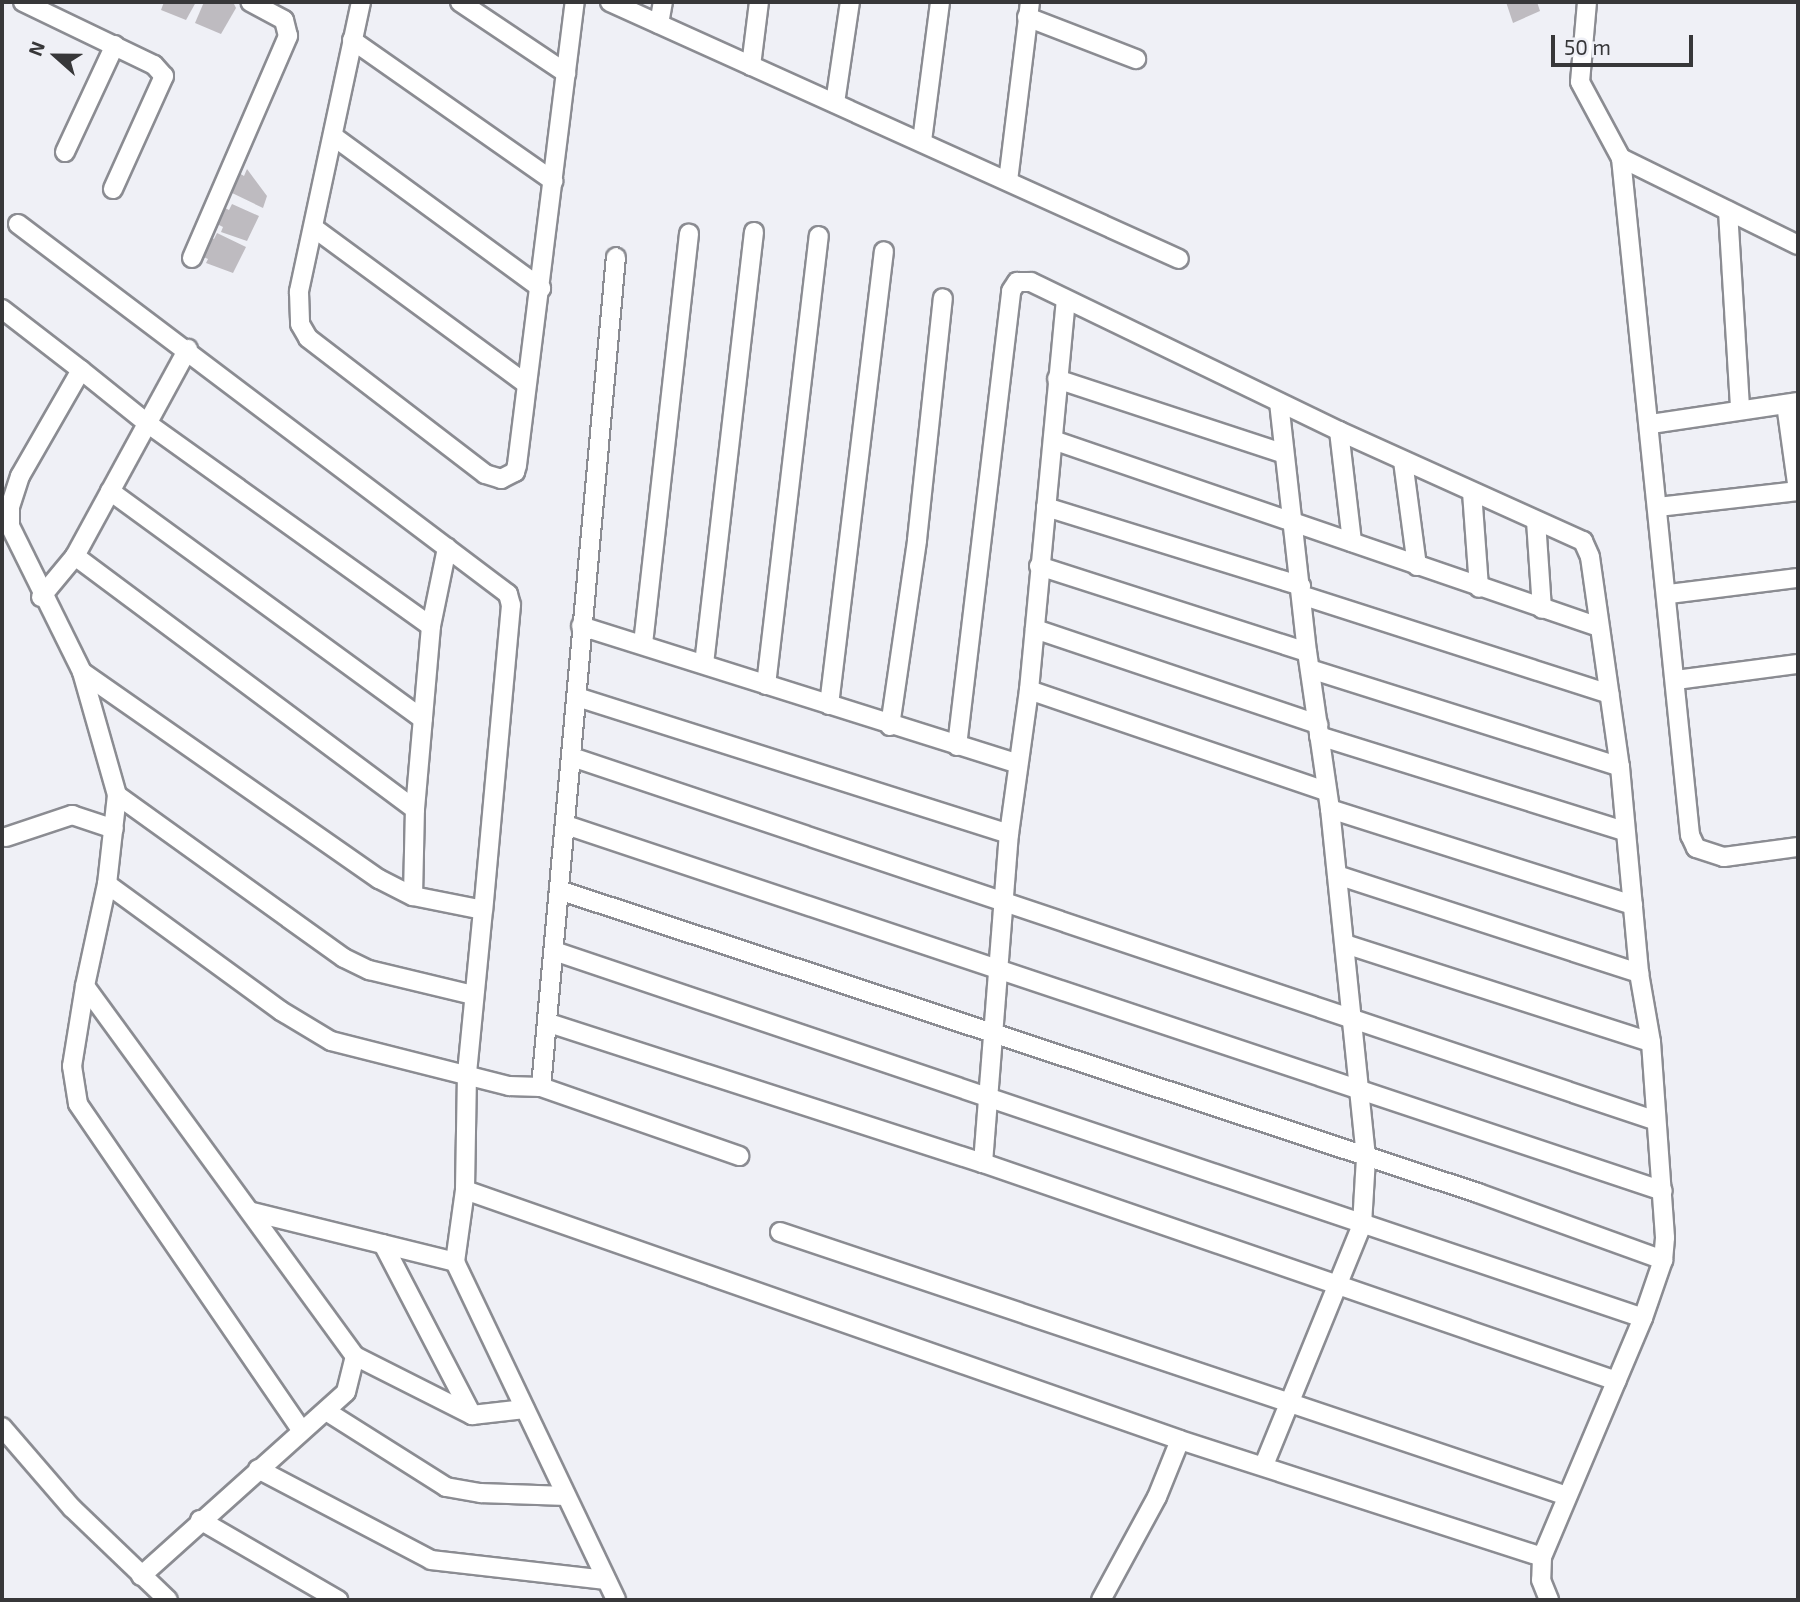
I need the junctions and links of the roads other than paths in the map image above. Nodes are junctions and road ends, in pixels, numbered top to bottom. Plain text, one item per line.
1 (23, 2) edge
2 (250, 2) edge
3 (360, 2) edge
4 (460, 2) edge
5 (575, 2) edge
6 (610, 2) edge
7 (663, 2) edge
8 (759, 2) edge
9 (849, 2) edge
10 (940, 2) edge
11 (1587, 2) edge
12 (1029, 9) edge
13 (659, 24) junction
14 (352, 40) junction
15 (115, 45) junction
16 (1136, 59) dead end
17 (751, 66) junction
18 (566, 73) junction
19 (835, 103) junction
20 (334, 136) junction
21 (922, 141) junction
22 (65, 152) dead end
23 (1622, 158) junction
24 (553, 181) junction
25 (1008, 181) junction
26 (113, 189) dead end
27 (1728, 211) junction
28 (18, 224) dead end
29 (314, 228) junction
30 (754, 232) dead end
31 (689, 234) dead end
32 (820, 236) dead end
33 (1798, 245) edge
34 (884, 251) dead end
35 (616, 257) dead end
36 (192, 258) dead end
37 (1179, 259) dead end
38 (541, 289) junction
39 (943, 298) dead end
40 (1066, 302) junction
41 (2, 309) edge
42 (188, 349) junction
43 (81, 370) junction
44 (1057, 379) junction
45 (526, 384) junction
46 (1279, 403) junction
47 (1792, 403) edge
48 (1740, 410) junction
49 (147, 423) junction
50 (1651, 424) junction
51 (1339, 431) junction
52 (1053, 440) junction
53 (1282, 453) junction
54 (1404, 461) junction
55 (110, 491) junction
56 (1798, 491) edge
57 (1472, 492) junction
58 (1046, 507) junction
59 (1658, 507) junction
60 (1292, 520) junction
61 (1535, 522) junction
62 (1352, 542) junction
63 (447, 548) junction
64 (75, 556) junction
65 (1040, 566) junction
66 (1417, 566) junction
67 (1798, 578) edge
68 (1479, 588) junction
69 (1301, 591) junction
70 (1669, 594) junction
71 (41, 597) junction
72 (1542, 609) junction
73 (431, 626) junction
74 (581, 626) junction
75 (1599, 626) junction
76 (1035, 629) junction
77 (643, 644) junction
78 (1308, 661) junction
79 (704, 664) junction
80 (1798, 664) edge
81 (82, 672) junction
82 (1676, 680) junction
83 (766, 685) junction
84 (1029, 690) junction
85 (1609, 694) junction
86 (577, 697) junction
87 (829, 705) junction
88 (424, 719) junction
89 (890, 726) junction
90 (1319, 730) junction
91 (957, 746) junction
92 (572, 757) junction
93 (1018, 764) junction
94 (1620, 767) junction
95 (1326, 790) junction
96 (117, 795) junction
97 (415, 809) junction
98 (1330, 809) junction
99 (566, 825) junction
100 (114, 829) junction
101 (1624, 831) junction
102 (1009, 834) junction
103 (6, 837) dead end
104 (1798, 847) edge
105 (1337, 875) junction
106 (107, 884) junction
107 (559, 890) junction
108 (413, 896) junction
109 (1003, 905) junction
110 (1633, 905) junction
111 (483, 910) junction
112 (1345, 944) junction
113 (554, 951) junction
114 (997, 967) junction
115 (1639, 973) junction
116 (85, 986) junction
117 (473, 995) junction
118 (1350, 1015) junction
119 (549, 1023) junction
120 (993, 1034) junction
121 (1651, 1042) junction
122 (467, 1074) junction
123 (541, 1087) junction
124 (1356, 1087) junction
125 (989, 1100) junction
126 (1654, 1120) junction
127 (739, 1156) dead end
128 (1366, 1157) junction
129 (983, 1163) junction
130 (465, 1190) junction
131 (1663, 1191) junction
132 (252, 1212) junction
133 (1362, 1225) junction
134 (780, 1232) dead end
135 (383, 1244) junction
136 (1663, 1261) junction
137 (455, 1262) junction
138 (1340, 1283) junction
139 (1643, 1318) junction
140 (355, 1356) junction
141 (1617, 1381) junction
142 (1291, 1403) junction
143 (525, 1409) junction
144 (326, 1411) junction
145 (472, 1415) junction
146 (2, 1427) edge
147 (301, 1430) junction
148 (1180, 1440) junction
149 (1264, 1465) junction
150 (258, 1469) junction
151 (565, 1496) junction
152 (1566, 1496) junction
153 (200, 1520) junction
154 (1542, 1557) junction
155 (141, 1576) junction
156 (606, 1580) junction
157 (168, 1600) edge
158 (338, 1600) edge
159 (615, 1600) edge
160 (1101, 1600) edge
161 (1549, 1600) edge

1 - 15 street
2 - 36 street
3 - 14 street
4 - 18 street
5 - 18 street
6 - 13 street
7 - 13 street
8 - 17 street
9 - 19 street
10 - 21 street
11 - 23 street
12 - 16 street
12 - 25 street
13 - 17 street
14 - 20 street
14 - 24 street
15 - 22 street
15 - 26 street
17 - 19 street
18 - 24 street
19 - 21 street
20 - 29 street
20 - 38 street
21 - 25 street
23 - 27 street
23 - 50 street
24 - 38 street
25 - 37 street
27 - 33 street
27 - 48 street
28 - 42 street
29 - 45 street
29 - 45 street
30 - 79 street
31 - 77 street
32 - 83 street
34 - 87 street
35 - 74 street
38 - 45 street
39 - 89 street
40 - 44 street
40 - 46 street
40 - 91 street
41 - 43 street
42 - 49 street
42 - 63 street
43 - 49 street
43 - 71 street
44 - 52 street
44 - 53 street
46 - 51 street
46 - 53 street
47 - 48 street
47 - 56 street
48 - 50 street
49 - 55 street
49 - 73 street
50 - 59 street
51 - 54 street
51 - 62 street
52 - 58 street
52 - 60 street
53 - 60 street
54 - 57 street
54 - 66 street
55 - 64 street
55 - 88 street
56 - 59 street
57 - 61 street
57 - 68 street
58 - 65 street
58 - 69 street
59 - 70 street
60 - 62 street
60 - 69 street
61 - 72 street
61 - 75 street
62 - 66 street
63 - 73 street
63 - 111 street
64 - 71 street
64 - 97 street
65 - 76 street
65 - 78 street
66 - 68 street
67 - 70 street
68 - 72 street
69 - 78 street
69 - 85 street
70 - 82 street
71 - 81 street
72 - 75 street
73 - 88 street
74 - 77 street
74 - 86 street
75 - 85 street
76 - 84 street
76 - 90 street
77 - 79 street
78 - 90 street
78 - 94 street
79 - 83 street
80 - 82 street
81 - 96 street
81 - 108 street
82 - 104 street
83 - 87 street
84 - 93 street
84 - 95 street
85 - 94 street
86 - 92 street
86 - 102 street
87 - 89 street
88 - 97 street
89 - 91 street
90 - 95 street
90 - 101 street
91 - 93 street
92 - 99 street
92 - 109 street
93 - 102 street
94 - 101 street
95 - 98 street
96 - 100 street
96 - 117 street
97 - 108 street
98 - 105 street
98 - 110 street
99 - 107 street
99 - 114 street
100 - 103 street
100 - 106 street
101 - 110 street
102 - 109 street
105 - 112 street
105 - 115 street
106 - 116 street
106 - 122 street
107 - 113 street
107 - 120 street
108 - 111 street
109 - 114 street
109 - 118 street
110 - 115 street
111 - 117 street
112 - 118 street
112 - 121 street
113 - 119 street
113 - 125 street
114 - 120 street
114 - 124 street
115 - 121 street
116 - 132 street
116 - 147 street
117 - 122 street
118 - 124 street
118 - 126 street
119 - 123 street
119 - 129 street
120 - 125 street
120 - 128 street
121 - 126 street
122 - 123 street
122 - 130 street
123 - 127 street
124 - 128 street
124 - 131 street
125 - 129 street
125 - 133 street
126 - 131 street
128 - 133 street
128 - 136 street
129 - 138 street
130 - 137 street
130 - 148 street
131 - 136 street
132 - 135 street
132 - 140 street
133 - 138 street
133 - 139 street
134 - 142 street
135 - 137 street
135 - 145 street
136 - 139 street
137 - 143 street
138 - 141 street
138 - 142 street
139 - 141 street
140 - 144 street
140 - 145 street
141 - 152 street
142 - 149 street
142 - 152 street
143 - 145 street
143 - 151 street
144 - 147 street
144 - 151 street
146 - 155 street
147 - 150 street
148 - 149 street
148 - 160 street
149 - 154 street
150 - 153 street
150 - 156 street
151 - 156 street
152 - 154 street
153 - 155 street
153 - 158 street
154 - 161 street
155 - 157 street
156 - 159 street

